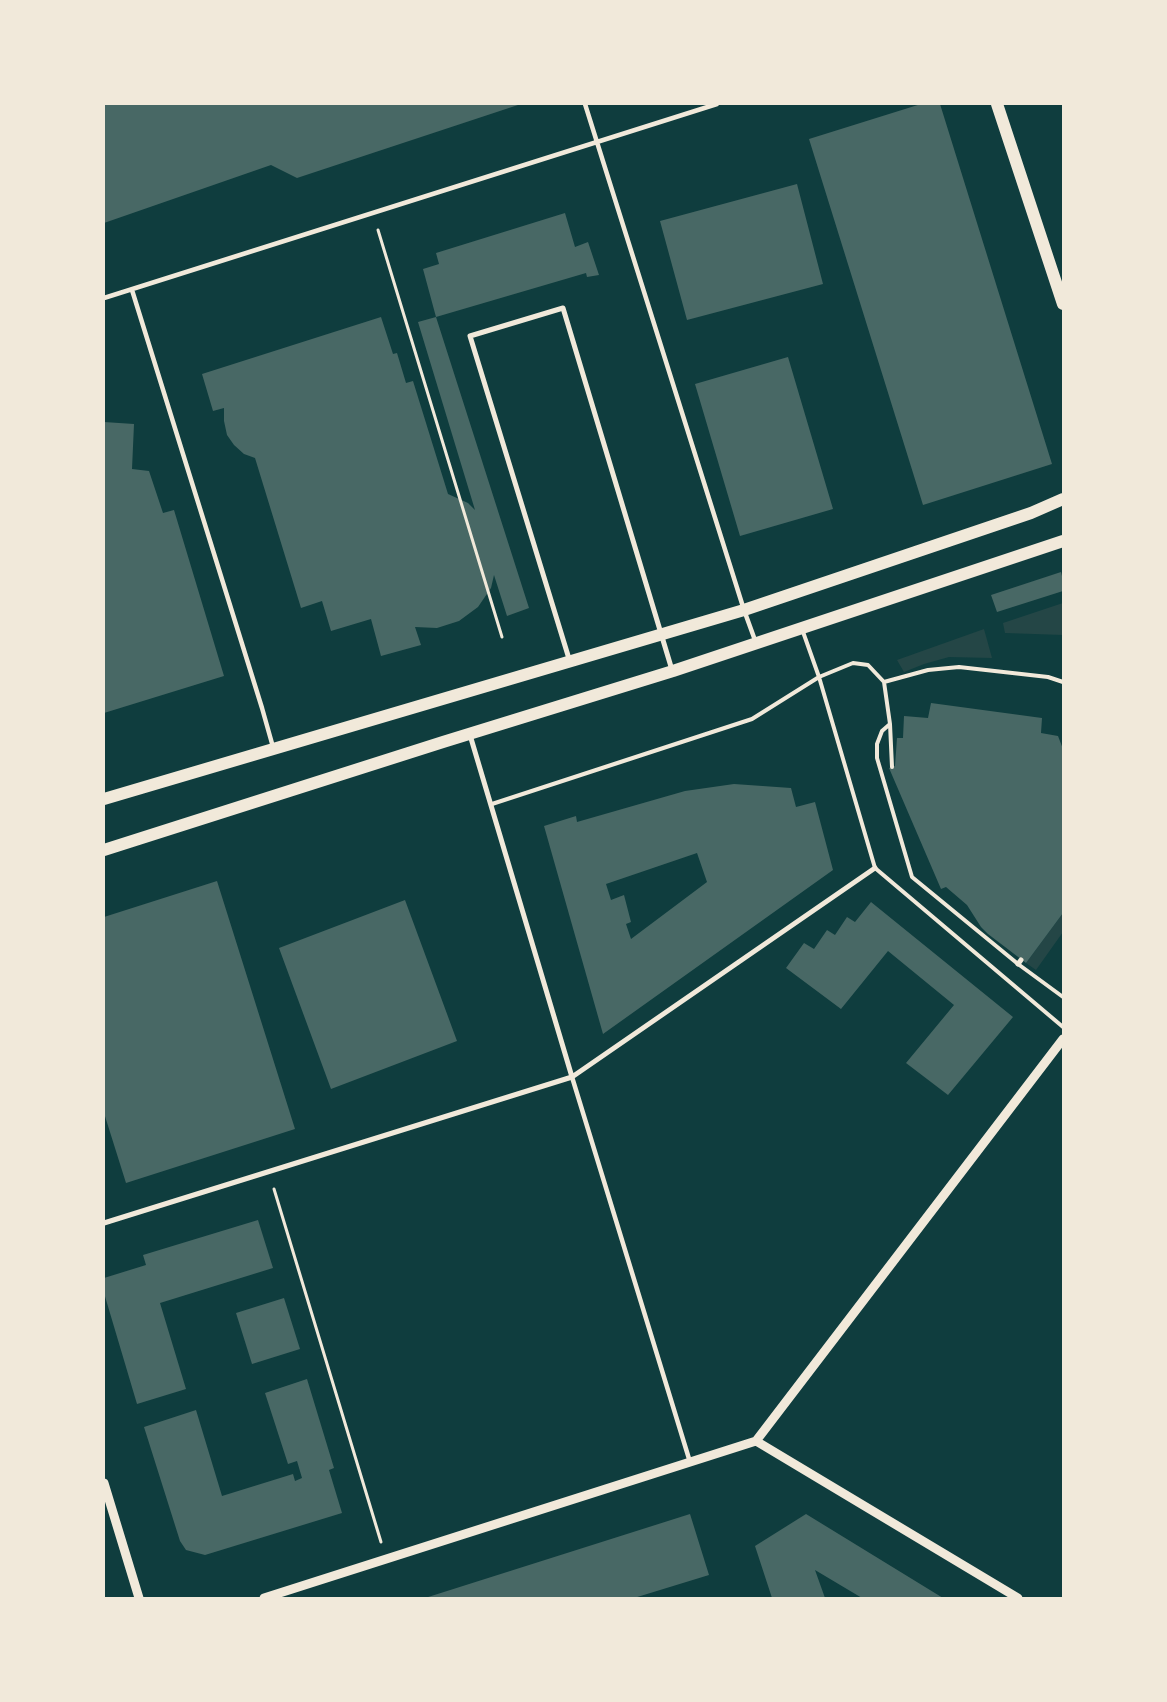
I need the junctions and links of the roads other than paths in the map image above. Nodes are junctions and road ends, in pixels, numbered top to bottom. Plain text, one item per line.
1 (585, 104) edge
2 (717, 104) edge
3 (998, 104) edge
4 (597, 141) junction
5 (132, 290) junction
6 (104, 298) edge
7 (1063, 304) edge
8 (1063, 499) edge
9 (1063, 541) edge
10 (744, 610) junction
11 (802, 629) junction
12 (661, 635) junction
13 (757, 644) junction
14 (570, 662) junction
15 (673, 672) junction
16 (819, 677) junction
17 (884, 682) junction
18 (1063, 682) edge
19 (890, 724) junction
20 (470, 734) junction
21 (273, 749) junction
22 (892, 767) dead end
23 (104, 799) edge
24 (492, 804) junction
25 (104, 850) edge
26 (875, 868) junction
27 (1063, 996) edge
28 (1063, 1027) edge
29 (1063, 1039) edge
30 (572, 1077) junction
31 (104, 1223) edge
32 (756, 1441) junction
33 (690, 1462) junction
34 (104, 1483) edge
35 (139, 1598) edge
36 (264, 1598) edge
37 (1018, 1598) edge

1 - 4 street
2 - 4 street
3 - 7 main road
4 - 5 street
4 - 10 street
5 - 6 street
5 - 21 street
8 - 10 main road
9 - 11 main road
10 - 12 main road
10 - 13 street
11 - 13 main road
11 - 16 lane
12 - 14 main road
12 - 14 street
12 - 15 street
13 - 15 main road
14 - 21 main road
15 - 20 main road
16 - 17 lane
16 - 24 lane
16 - 26 lane
17 - 18 lane
17 - 19 lane
19 - 22 lane
19 - 27 lane
20 - 24 street
20 - 25 main road
21 - 23 main road
24 - 30 street
26 - 28 lane
26 - 30 street
29 - 32 street
30 - 31 street
30 - 33 street
32 - 33 street
32 - 37 street
33 - 36 street
34 - 35 street

